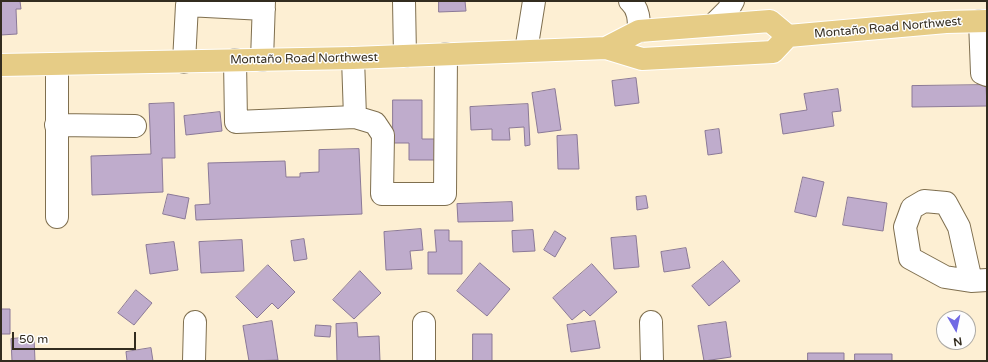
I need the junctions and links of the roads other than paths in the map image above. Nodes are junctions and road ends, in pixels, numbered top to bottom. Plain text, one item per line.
1 (404, 1) edge
2 (534, 1) edge
3 (630, 1) edge
4 (733, 1) edge
5 (264, 5) edge
6 (983, 21) edge
7 (713, 25) junction
8 (639, 31) junction
9 (788, 36) junction
10 (606, 48) junction
11 (526, 51) junction
12 (446, 54) junction
13 (405, 56) junction
14 (353, 58) junction
15 (235, 60) junction
16 (262, 60) junction
17 (184, 62) junction
18 (57, 64) junction
19 (1, 65) edge
20 (987, 75) edge
21 (355, 117) junction
22 (56, 125) junction
23 (135, 126) dead end
24 (57, 217) dead end
25 (195, 322) dead end
26 (424, 322) dead end
27 (651, 322) dead end
28 (194, 361) edge
29 (424, 361) edge
30 (652, 361) edge

1 - 13 street
2 - 11 street
3 - 8 street
4 - 7 street
5 - 16 street
5 - 17 street
6 - 9 main road, Montaño Road Northwest
6 - 20 street
7 - 8 main road, Montaño Road Northwest
7 - 9 main road, Montaño Road Northwest
8 - 10 main road, Montaño Road Northwest
9 - 10 main road, Montaño Road Northwest
10 - 11 main road, Montaño Road Northwest
11 - 12 main road, Montaño Road Northwest
12 - 13 main road, Montaño Road Northwest
12 - 21 street
13 - 14 main road, Montaño Road Northwest
14 - 16 main road, Montaño Road Northwest
14 - 21 street
15 - 16 main road, Montaño Road Northwest
15 - 17 main road, Montaño Road Northwest
15 - 21 street
17 - 18 main road, Montaño Road Northwest
18 - 19 main road, Montaño Road Northwest
18 - 22 street
22 - 23 street
22 - 24 street
25 - 28 street
26 - 29 street
27 - 30 street

